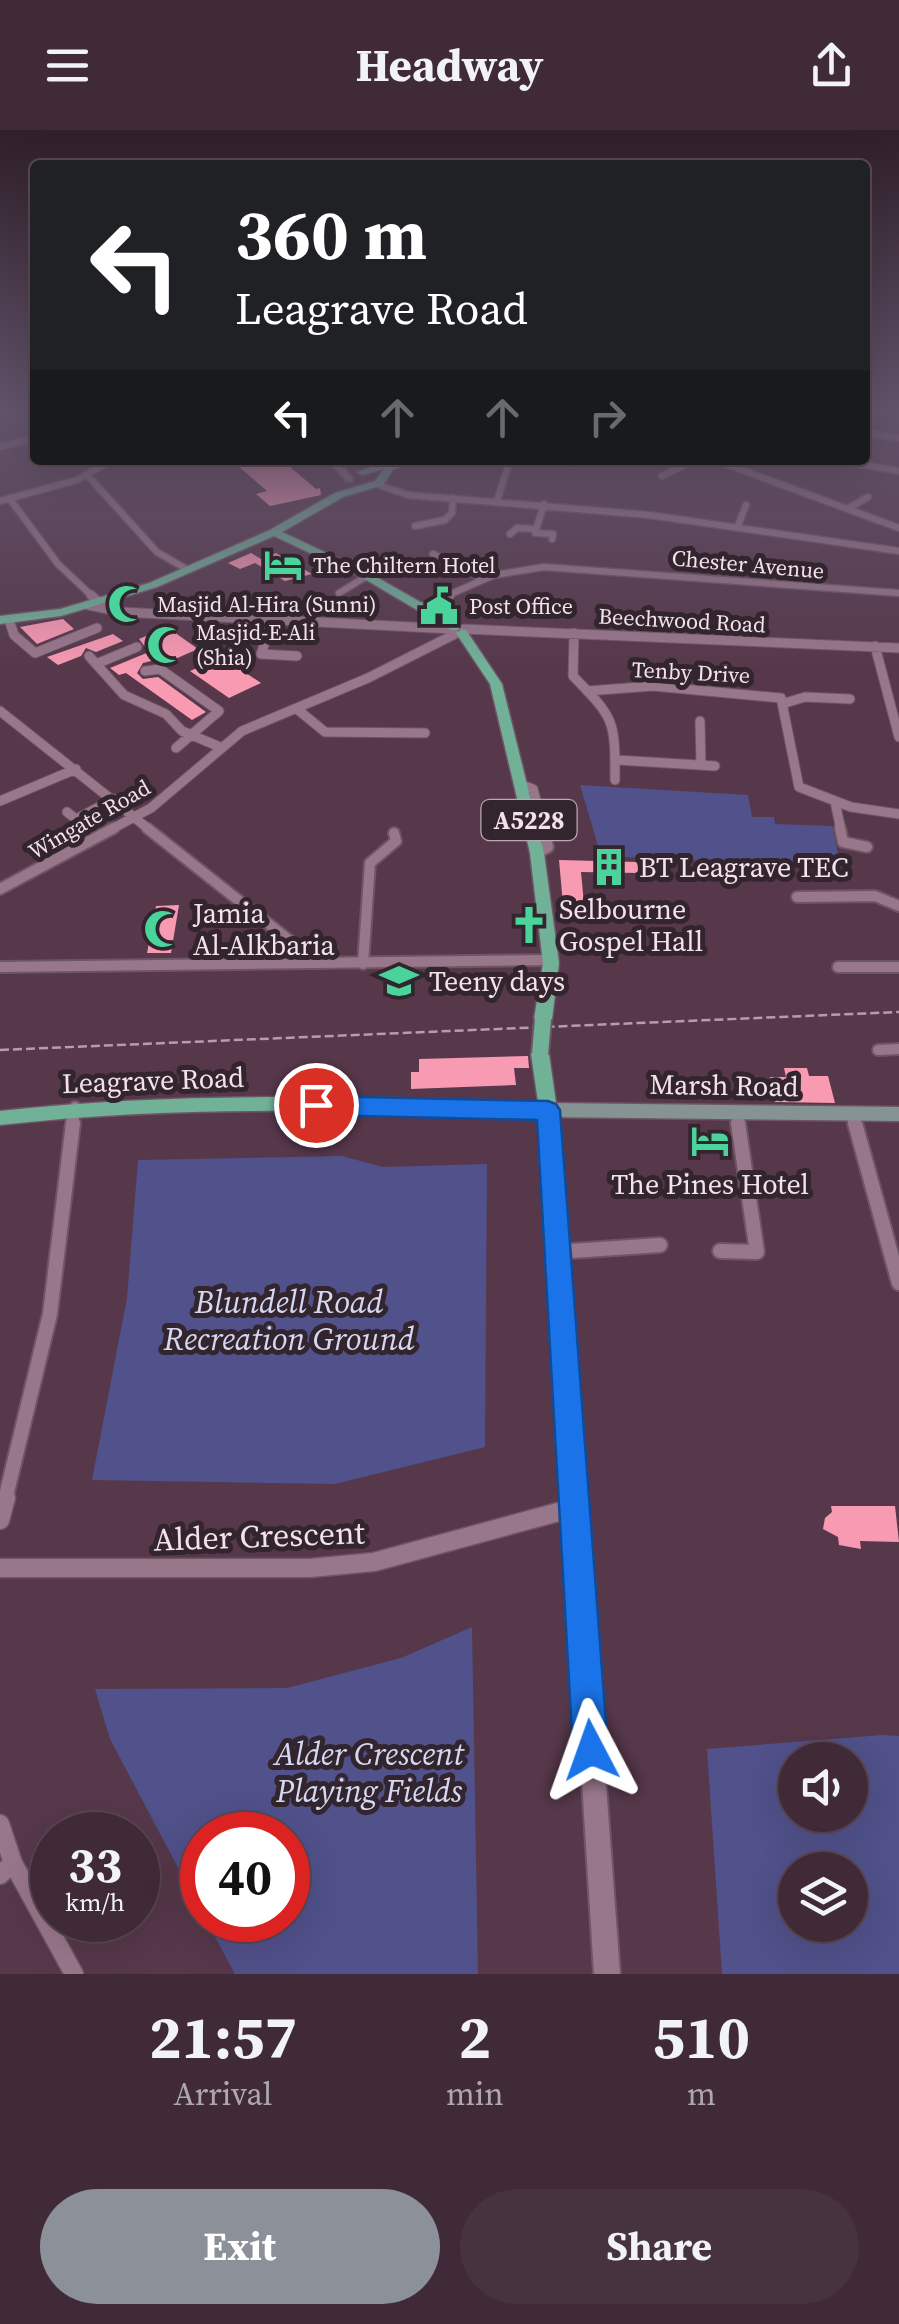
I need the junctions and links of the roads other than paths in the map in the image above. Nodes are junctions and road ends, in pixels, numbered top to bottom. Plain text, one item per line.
1 (13, 498) edge
2 (108, 498) edge
3 (334, 498) edge
4 (453, 498) edge
5 (454, 498) edge
6 (818, 498) edge
7 (866, 498) edge
8 (10, 499) junction
9 (497, 500) joint
10 (0, 502) edge
11 (544, 504) junction
12 (746, 505) dead end
13 (847, 509) junction
14 (291, 523) junction
15 (415, 526) dead end
16 (738, 528) junction
17 (899, 528) edge
18 (536, 530) junction
19 (274, 532) junction
20 (510, 534) dead end
21 (292, 538) junction
22 (552, 539) dead end
23 (899, 552) edge
24 (433, 554) dead end
25 (188, 570) junction
26 (367, 576) junction
27 (482, 579) junction
28 (340, 593) dead end
29 (899, 593) edge
30 (99, 606) junction
31 (422, 606) junction
32 (442, 617) junction
33 (273, 619) junction
34 (5, 620) edge
35 (430, 627) junction
36 (97, 628) dead end
37 (457, 630) junction
38 (574, 633) junction
39 (876, 646) junction
40 (137, 647) dead end
41 (899, 648) edge
42 (297, 656) dead end
43 (144, 671) dead end
44 (587, 691) junction
45 (850, 700) dead end
46 (785, 703) junction
47 (297, 709) junction
48 (0, 711) edge
49 (700, 722) dead end
50 (424, 733) dead end
51 (191, 736) junction
52 (899, 736) edge
53 (220, 747) junction
54 (176, 748) dead end
55 (617, 760) junction
56 (701, 765) junction
57 (716, 766) dead end
58 (76, 770) junction
59 (615, 780) dead end
60 (114, 799) junction
61 (0, 801) edge
62 (835, 802) junction
63 (68, 812) dead end
64 (899, 814) edge
65 (136, 817) junction
66 (394, 833) dead end
67 (867, 847) dead end
68 (0, 889) edge
69 (797, 896) dead end
70 (899, 906) edge
71 (551, 960) junction
72 (318, 963) junction
73 (364, 964) junction
74 (0, 967) edge
75 (838, 967) dead end
76 (899, 967) edge
77 (899, 1049) edge
78 (878, 1050) dead end
79 (542, 1078) junction
80 (75, 1107) junction
81 (500, 1109) junction
82 (548, 1110) junction
83 (737, 1112) junction
84 (852, 1114) junction
85 (899, 1114) edge
86 (0, 1118) edge
87 (660, 1245) dead end
88 (720, 1251) dead end
89 (556, 1252) junction
90 (899, 1283) edge
91 (573, 1512) junction
92 (0, 1520) edge
93 (0, 1568) edge
94 (0, 1824) edge
95 (6, 1869) edge
96 (74, 1974) edge
97 (608, 1974) edge

1 - 8 street
2 - 25 street
3 - 14 main road
4 - 15 street
5 - 9 street
6 - 13 street
7 - 13 street
8 - 10 street
8 - 30 street
9 - 11 street
11 - 16 street
11 - 18 street
12 - 16 street
13 - 17 street
14 - 19 main road
14 - 21 main road
16 - 23 street
18 - 20 street
18 - 22 street
19 - 21 main road, A5228
19 - 25 main road
21 - 26 main road, A5228
24 - 27 street
25 - 30 main road
26 - 28 street
26 - 31 main road, A5228
27 - 29 street, Chester Avenue
27 - 31 street, Chester Avenue
30 - 33 street, Beechwood Road
30 - 34 main road
31 - 32 main road, A5228
32 - 35 street
32 - 37 main road, A5228
33 - 35 street, Beechwood Road
33 - 42 street
34 - 36 street
35 - 37 street, Beechwood Road
37 - 38 street, Beechwood Road
37 - 47 street, Wingate Road
37 - 71 main road, A5228
38 - 39 street, Beechwood Road
38 - 44 street
39 - 41 street, Beechwood Road
39 - 52 street
40 - 51 street
43 - 51 street
44 - 46 street, Tenby Drive
44 - 55 street
45 - 46 street
46 - 62 street, Tenby Drive
47 - 50 street
47 - 53 street, Wingate Road
48 - 58 street
49 - 56 street
51 - 53 street
51 - 54 street
53 - 65 street, Wingate Road
55 - 56 street
55 - 59 street
56 - 57 street
58 - 60 street
58 - 61 street
60 - 63 street
60 - 65 street
62 - 64 street, Tenby Drive
62 - 67 street
65 - 68 street, Wingate Road
65 - 72 street
66 - 73 street
69 - 70 street
71 - 73 street
71 - 79 main road, A5228, bridge
72 - 73 street
72 - 74 street
75 - 76 street
77 - 78 street
79 - 81 main road
79 - 82 main road, A5228
80 - 81 main road, Leagrave Road
80 - 86 main road, Leagrave Road
80 - 92 street
81 - 82 main road, Leagrave Road
82 - 83 main road, Marsh Road
82 - 89 street
83 - 84 main road, Marsh Road
83 - 88 street
84 - 85 main road, Marsh Road
84 - 90 street
87 - 89 street
89 - 91 street
91 - 93 street, Alder Crescent
91 - 97 street
94 - 95 street
95 - 96 street

